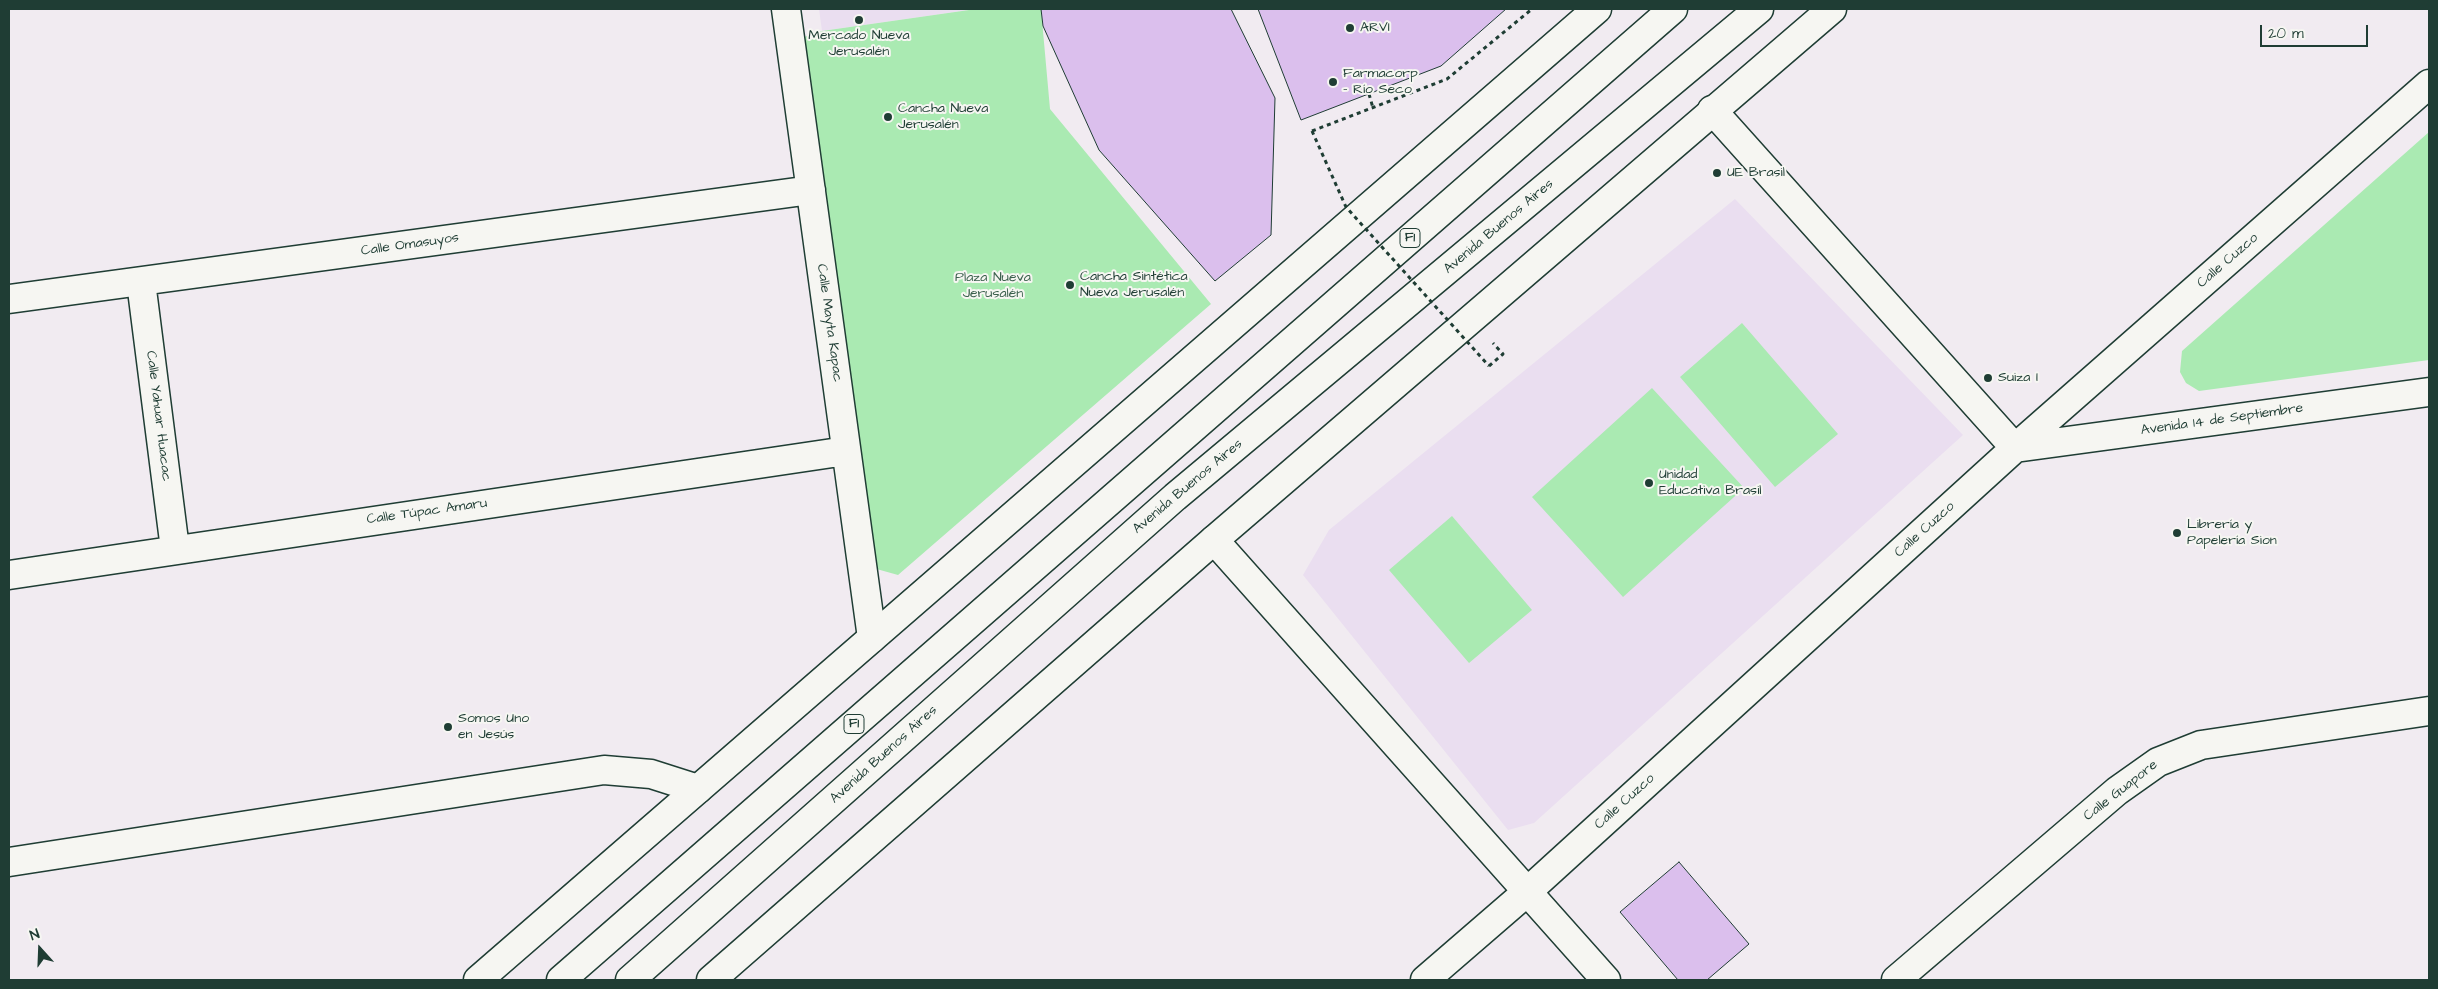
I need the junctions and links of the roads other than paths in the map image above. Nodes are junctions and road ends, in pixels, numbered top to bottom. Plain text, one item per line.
1 (786, 9) edge
2 (1598, 9) edge
3 (1673, 9) edge
4 (1760, 9) edge
5 (1832, 9) edge
6 (2429, 84) edge
7 (1712, 110) junction
8 (811, 190) junction
9 (140, 282) junction
10 (9, 299) edge
11 (2429, 392) edge
12 (2015, 448) junction
13 (846, 451) junction
14 (1214, 540) junction
15 (174, 549) junction
16 (9, 575) edge
17 (872, 638) junction
18 (2429, 710) edge
19 (698, 789) junction
20 (9, 862) edge
21 (1528, 891) junction
22 (478, 980) edge
23 (561, 980) edge
24 (630, 980) edge
25 (710, 980) edge
26 (1425, 980) edge
27 (1606, 980) edge
28 (1896, 980) edge

1 - 8 main road, Calle Mayta Kapac
2 - 17 main road
3 - 23 main road, F1
4 - 24 main road, Avenida Buenos Aires
5 - 7 main road
6 - 12 main road, Calle Cuzco
7 - 12 main road
7 - 14 main road
8 - 9 main road, Calle Omasuyos
8 - 13 main road, Calle Mayta Kapac
9 - 10 main road, Calle Omasuyos
9 - 15 main road, Calle Yahuar Huacac
11 - 12 main road, Avenida 14 de Septiembre
12 - 21 main road, Calle Cuzco
13 - 15 main road, Calle Túpac Amaru
13 - 17 main road, Calle Mayta Kapac
14 - 21 main road
14 - 25 main road
15 - 16 main road, Calle Túpac Amaru
17 - 19 main road
18 - 28 main road, Calle Guapore
19 - 20 main road
19 - 22 main road
21 - 26 main road, Calle Cuzco
21 - 27 main road

